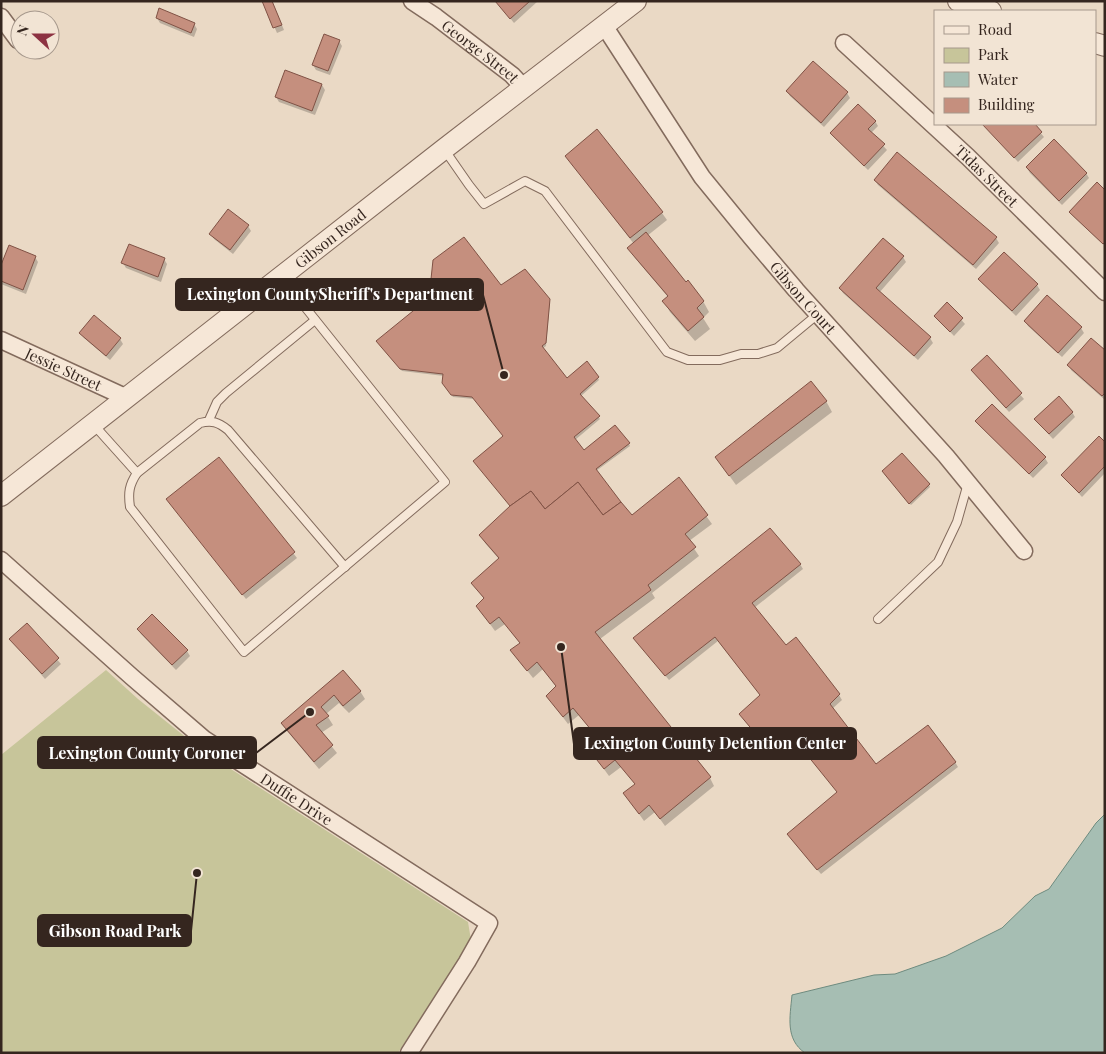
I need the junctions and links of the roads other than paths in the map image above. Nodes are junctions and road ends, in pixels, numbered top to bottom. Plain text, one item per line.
1 (412, 1) edge
2 (636, 1) edge
3 (958, 1) edge
4 (988, 10) edge
5 (1, 18) edge
6 (605, 27) junction
7 (10, 30) edge
8 (844, 43) dead end
9 (523, 87) junction
10 (444, 149) junction
11 (280, 276) junction
12 (1105, 292) edge
13 (818, 314) junction
14 (315, 320) junction
15 (1, 340) edge
16 (125, 397) junction
17 (210, 420) junction
18 (93, 423) junction
19 (137, 473) junction
20 (968, 483) junction
21 (1, 496) edge
22 (1024, 551) dead end
23 (1, 560) edge
24 (344, 567) junction
25 (878, 619) dead end
26 (409, 1053) edge

1 - 9 street, George Street
2 - 6 street, Gibson Road
3 - 4 street
5 - 7 street
6 - 9 street, Gibson Road
6 - 13 street, Gibson Court
8 - 12 street, Tidas Street
9 - 10 street, Gibson Road
10 - 11 street, Gibson Road
10 - 13 lane
11 - 14 lane
11 - 16 street, Gibson Road
13 - 20 street, Gibson Court
14 - 17 lane
14 - 24 lane
15 - 16 street, Jessie Street
16 - 18 street, Gibson Road
17 - 19 lane
17 - 24 lane
18 - 19 lane
18 - 21 street, Gibson Road
19 - 24 lane
20 - 22 street, Gibson Court
20 - 25 lane
23 - 26 street, Duffie Drive

